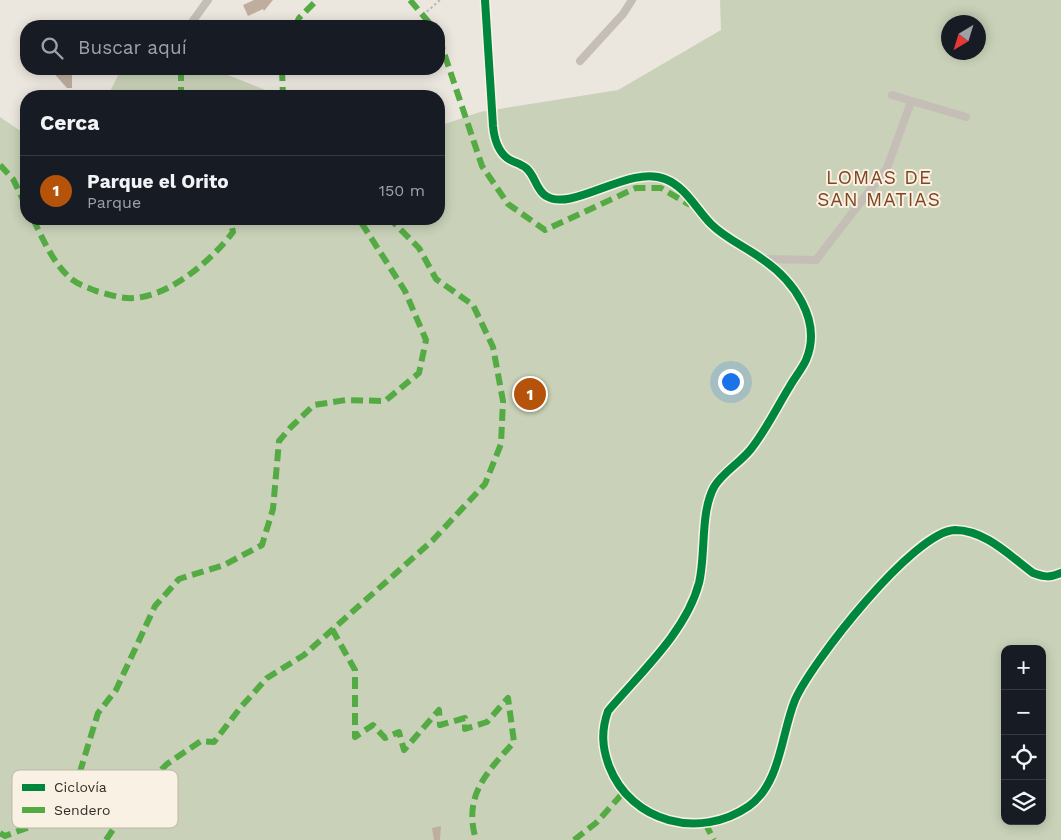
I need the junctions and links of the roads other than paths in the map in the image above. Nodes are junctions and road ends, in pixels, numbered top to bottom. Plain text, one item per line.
1 (208, 0) edge
2 (485, 0) edge
3 (632, 0) edge
4 (193, 20) edge
5 (580, 61) dead end
6 (892, 95) dead end
7 (911, 102) junction
8 (966, 117) dead end
9 (762, 259) junction
10 (1061, 573) edge

1 - 4 street
2 - 9 street
3 - 5 street
6 - 7 street
7 - 8 street
7 - 9 street
9 - 10 street

